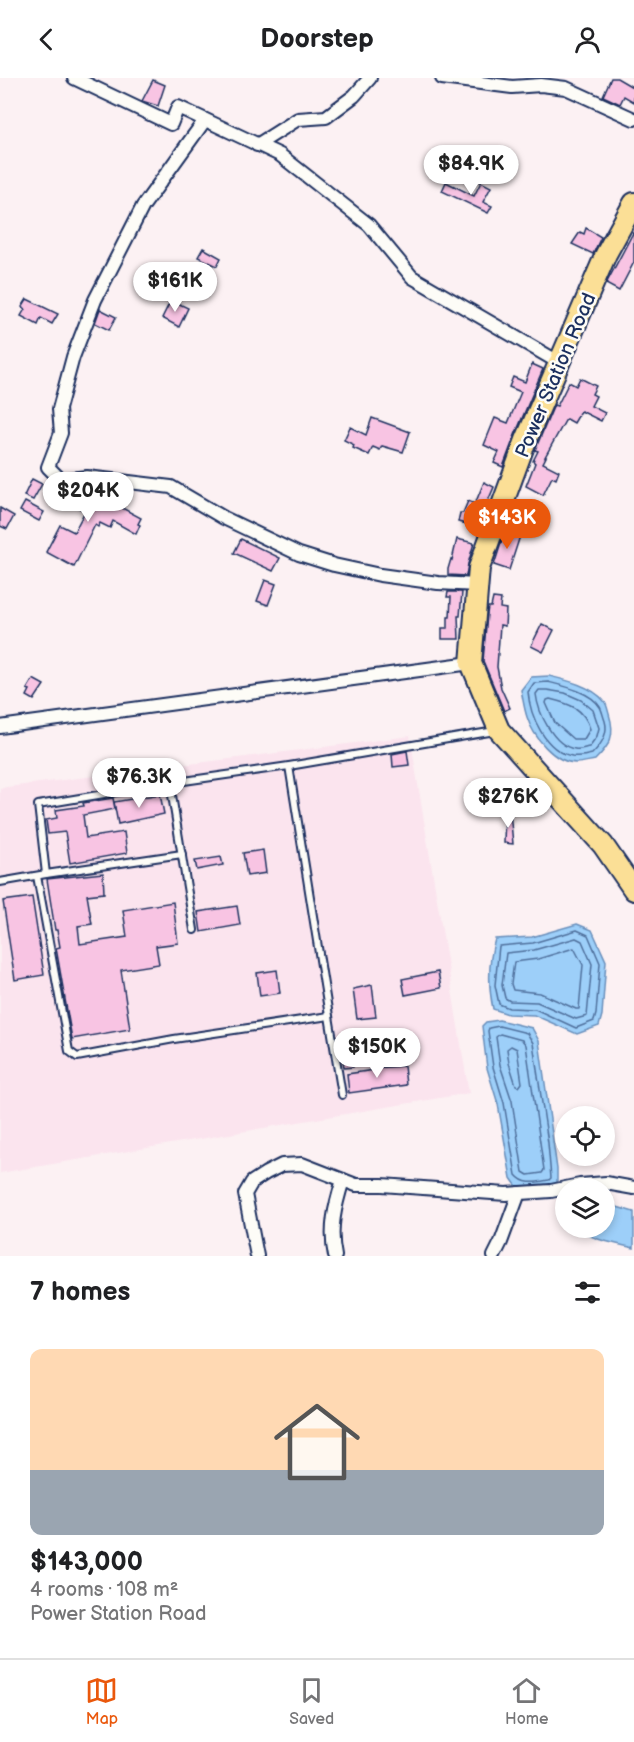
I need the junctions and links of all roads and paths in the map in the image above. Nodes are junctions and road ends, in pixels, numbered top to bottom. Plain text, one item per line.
1 (74, 78) edge
2 (370, 78) edge
3 (442, 78) edge
4 (634, 119) edge
5 (206, 120) junction
6 (257, 145) junction
7 (634, 203) edge
8 (560, 363) junction
9 (477, 585) junction
10 (471, 663) junction
11 (0, 727) edge
12 (499, 730) junction
13 (289, 766) junction
14 (170, 783) junction
15 (182, 854) junction
16 (46, 874) junction
17 (37, 876) junction
18 (0, 882) edge
19 (634, 890) edge
20 (194, 930) dead end
21 (329, 1016) junction
22 (342, 1095) dead end
23 (343, 1180) junction
24 (634, 1188) edge
25 (519, 1193) junction
26 (257, 1256) edge
27 (335, 1256) edge
28 (494, 1256) edge

1 - 5 street
2 - 6 street
3 - 4 street
5 - 6 street
5 - 9 street
6 - 8 street
7 - 8 main road, Power Station Road
8 - 9 main road, Power Station Road
9 - 10 main road, Power Station Road
10 - 11 street
10 - 12 main road, Power Station Road
12 - 13 lane
12 - 19 main road, Power Station Road
13 - 14 lane
13 - 21 lane
14 - 15 lane
14 - 16 lane
15 - 16 lane
15 - 20 lane
16 - 17 lane
17 - 18 lane
17 - 21 lane
21 - 22 lane
23 - 25 street
23 - 26 street
23 - 27 street
24 - 25 street
25 - 28 street

